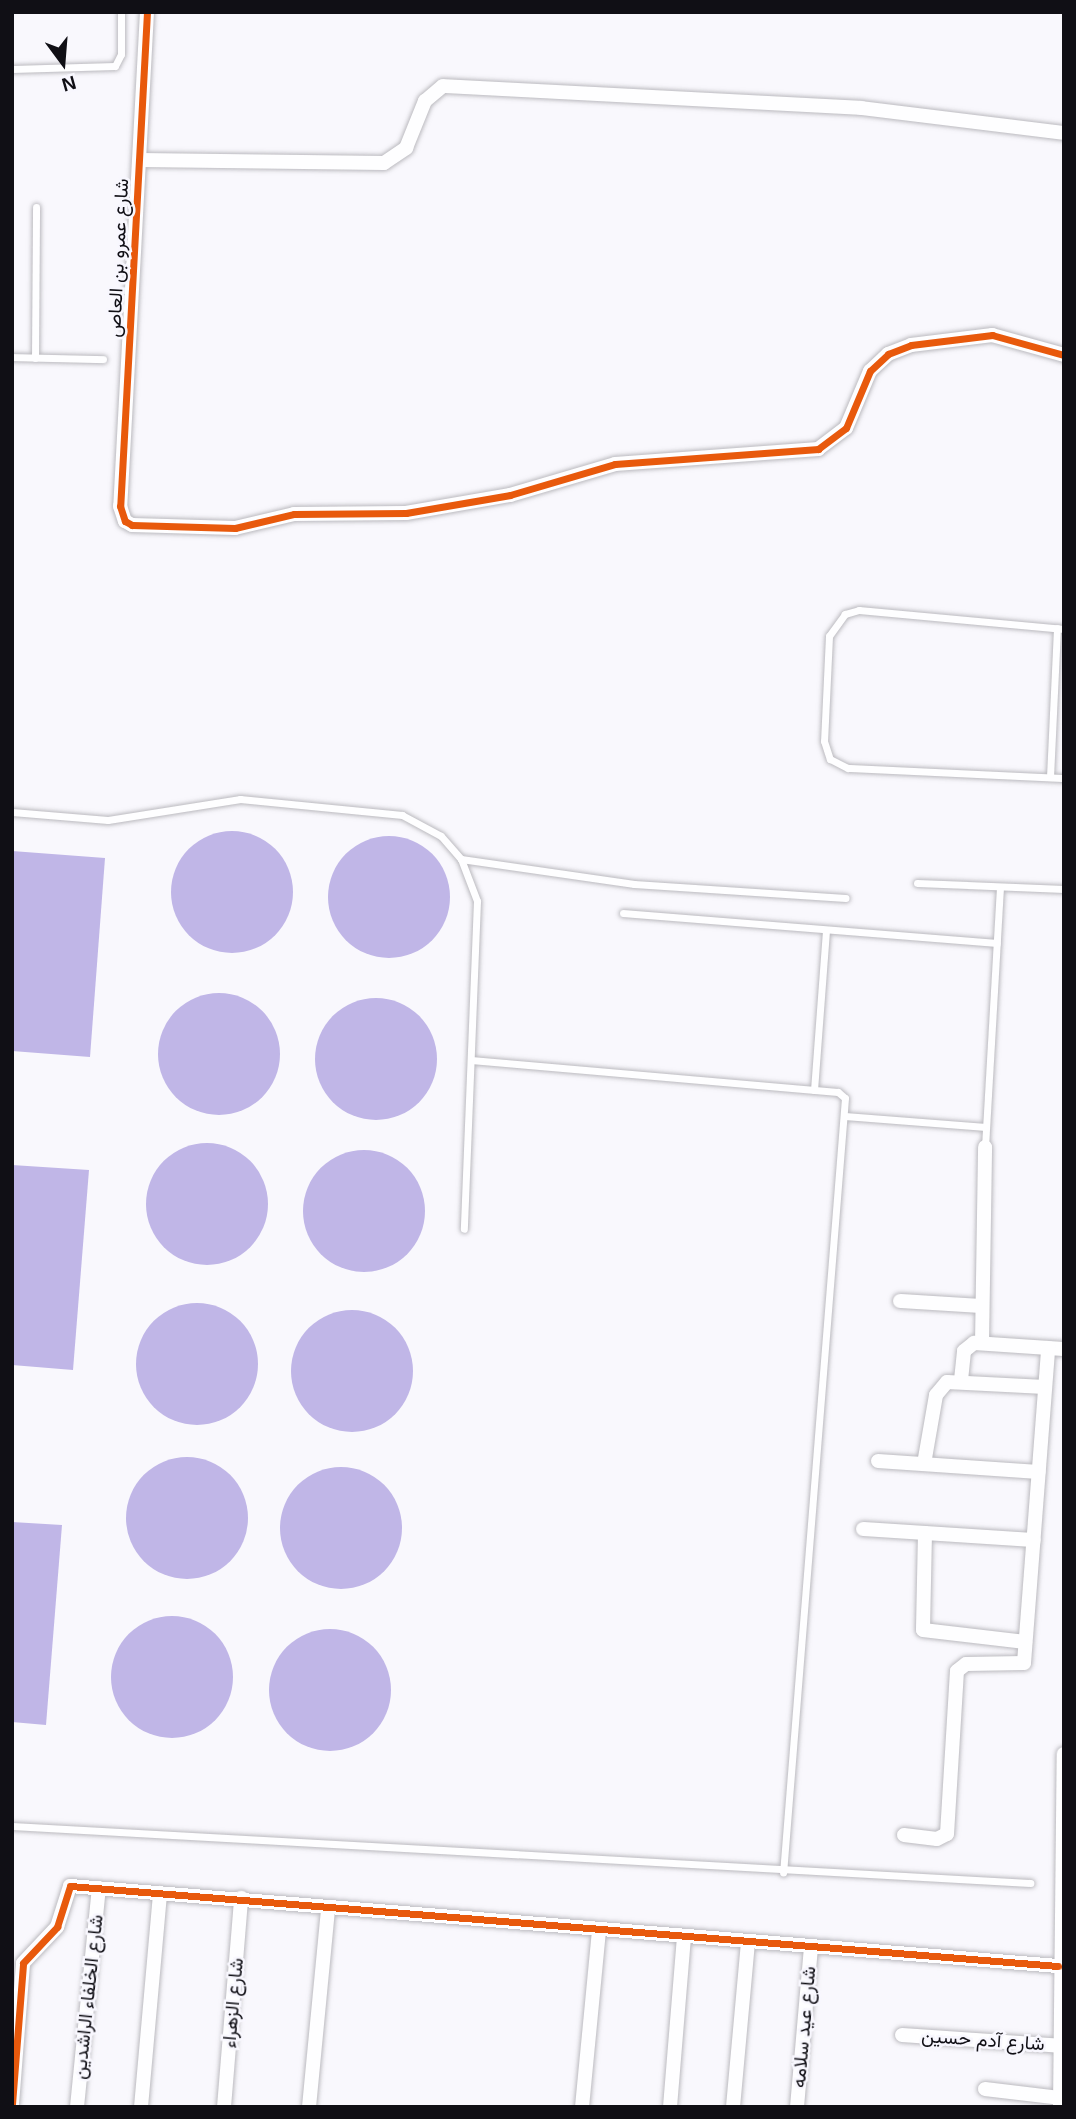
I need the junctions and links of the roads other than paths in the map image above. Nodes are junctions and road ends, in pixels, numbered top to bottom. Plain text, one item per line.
1 (121, 12) edge
2 (147, 12) edge
3 (12, 69) edge
4 (1064, 133) edge
5 (140, 160) junction
6 (36, 207) dead end
7 (1064, 355) edge
8 (12, 358) edge
9 (35, 358) junction
10 (103, 359) dead end
11 (1060, 628) edge
12 (1050, 777) junction
13 (1064, 778) edge
14 (12, 812) edge
15 (461, 859) junction
16 (917, 883) dead end
17 (1000, 887) junction
18 (1064, 890) edge
19 (846, 898) dead end
20 (623, 913) dead end
21 (827, 931) junction
22 (997, 943) junction
23 (471, 1060) junction
24 (814, 1090) junction
25 (845, 1116) junction
26 (986, 1127) junction
27 (985, 1147) joint
28 (464, 1229) dead end
29 (900, 1301) dead end
30 (982, 1306) junction
31 (982, 1343) junction
32 (1048, 1348) junction
33 (1064, 1349) edge
34 (961, 1380) junction
35 (1045, 1387) junction
36 (878, 1461) dead end
37 (924, 1464) junction
38 (1039, 1472) junction
39 (863, 1529) dead end
40 (925, 1533) junction
41 (1034, 1540) junction
42 (1026, 1642) junction
43 (1064, 1754) edge
44 (12, 1826) edge
45 (904, 1835) dead end
46 (783, 1873) junction
47 (1030, 1883) dead end
48 (99, 1888) junction
49 (160, 1893) junction
50 (241, 1898) junction
51 (328, 1908) junction
52 (599, 1930) junction
53 (684, 1937) junction
54 (747, 1942) junction
55 (811, 1948) junction
56 (1060, 1959) edge
57 (902, 2035) dead end
58 (1062, 2045) edge
59 (985, 2089) dead end
60 (1060, 2102) edge
61 (12, 2104) edge
62 (76, 2107) edge
63 (141, 2107) edge
64 (224, 2107) edge
65 (309, 2107) edge
66 (582, 2107) edge
67 (670, 2107) edge
68 (733, 2107) edge
69 (797, 2107) edge

1 - 3 lane
2 - 5 street, شارع عمرو بن العاص
4 - 5 street
5 - 7 street, شارع عمرو بن العاص
6 - 9 lane
8 - 9 lane
9 - 10 lane
11 - 12 lane
11 - 12 lane
12 - 13 lane
14 - 15 lane
15 - 19 lane
15 - 23 lane
16 - 17 lane
17 - 18 lane
17 - 22 lane
20 - 21 lane
21 - 22 lane
21 - 24 lane
22 - 26 lane
23 - 24 lane
23 - 28 lane
24 - 25 lane
25 - 26 lane
25 - 46 lane
26 - 27 lane
27 - 30 street
29 - 30 street
30 - 31 street
31 - 32 street
31 - 34 street
32 - 33 street
32 - 35 street
34 - 35 street
34 - 37 street
35 - 38 street
36 - 37 street
37 - 38 street
38 - 41 street
39 - 40 street
40 - 41 street
40 - 42 street
41 - 42 street
42 - 45 street
43 - 56 street
44 - 46 lane
46 - 47 lane
48 - 49 street
48 - 61 street
48 - 62 street, شارع الخلفاء الراشدين
49 - 50 street
49 - 63 street
50 - 51 street
50 - 64 street, شارع الزهراء
51 - 52 street
51 - 65 street
52 - 53 street
52 - 66 street
53 - 54 street
53 - 67 street
54 - 55 street
54 - 68 street
55 - 56 street
55 - 69 street, شارع عيد سلامه
56 - 58 street
57 - 58 street, شارع آدم حسين
58 - 60 street
59 - 60 street

